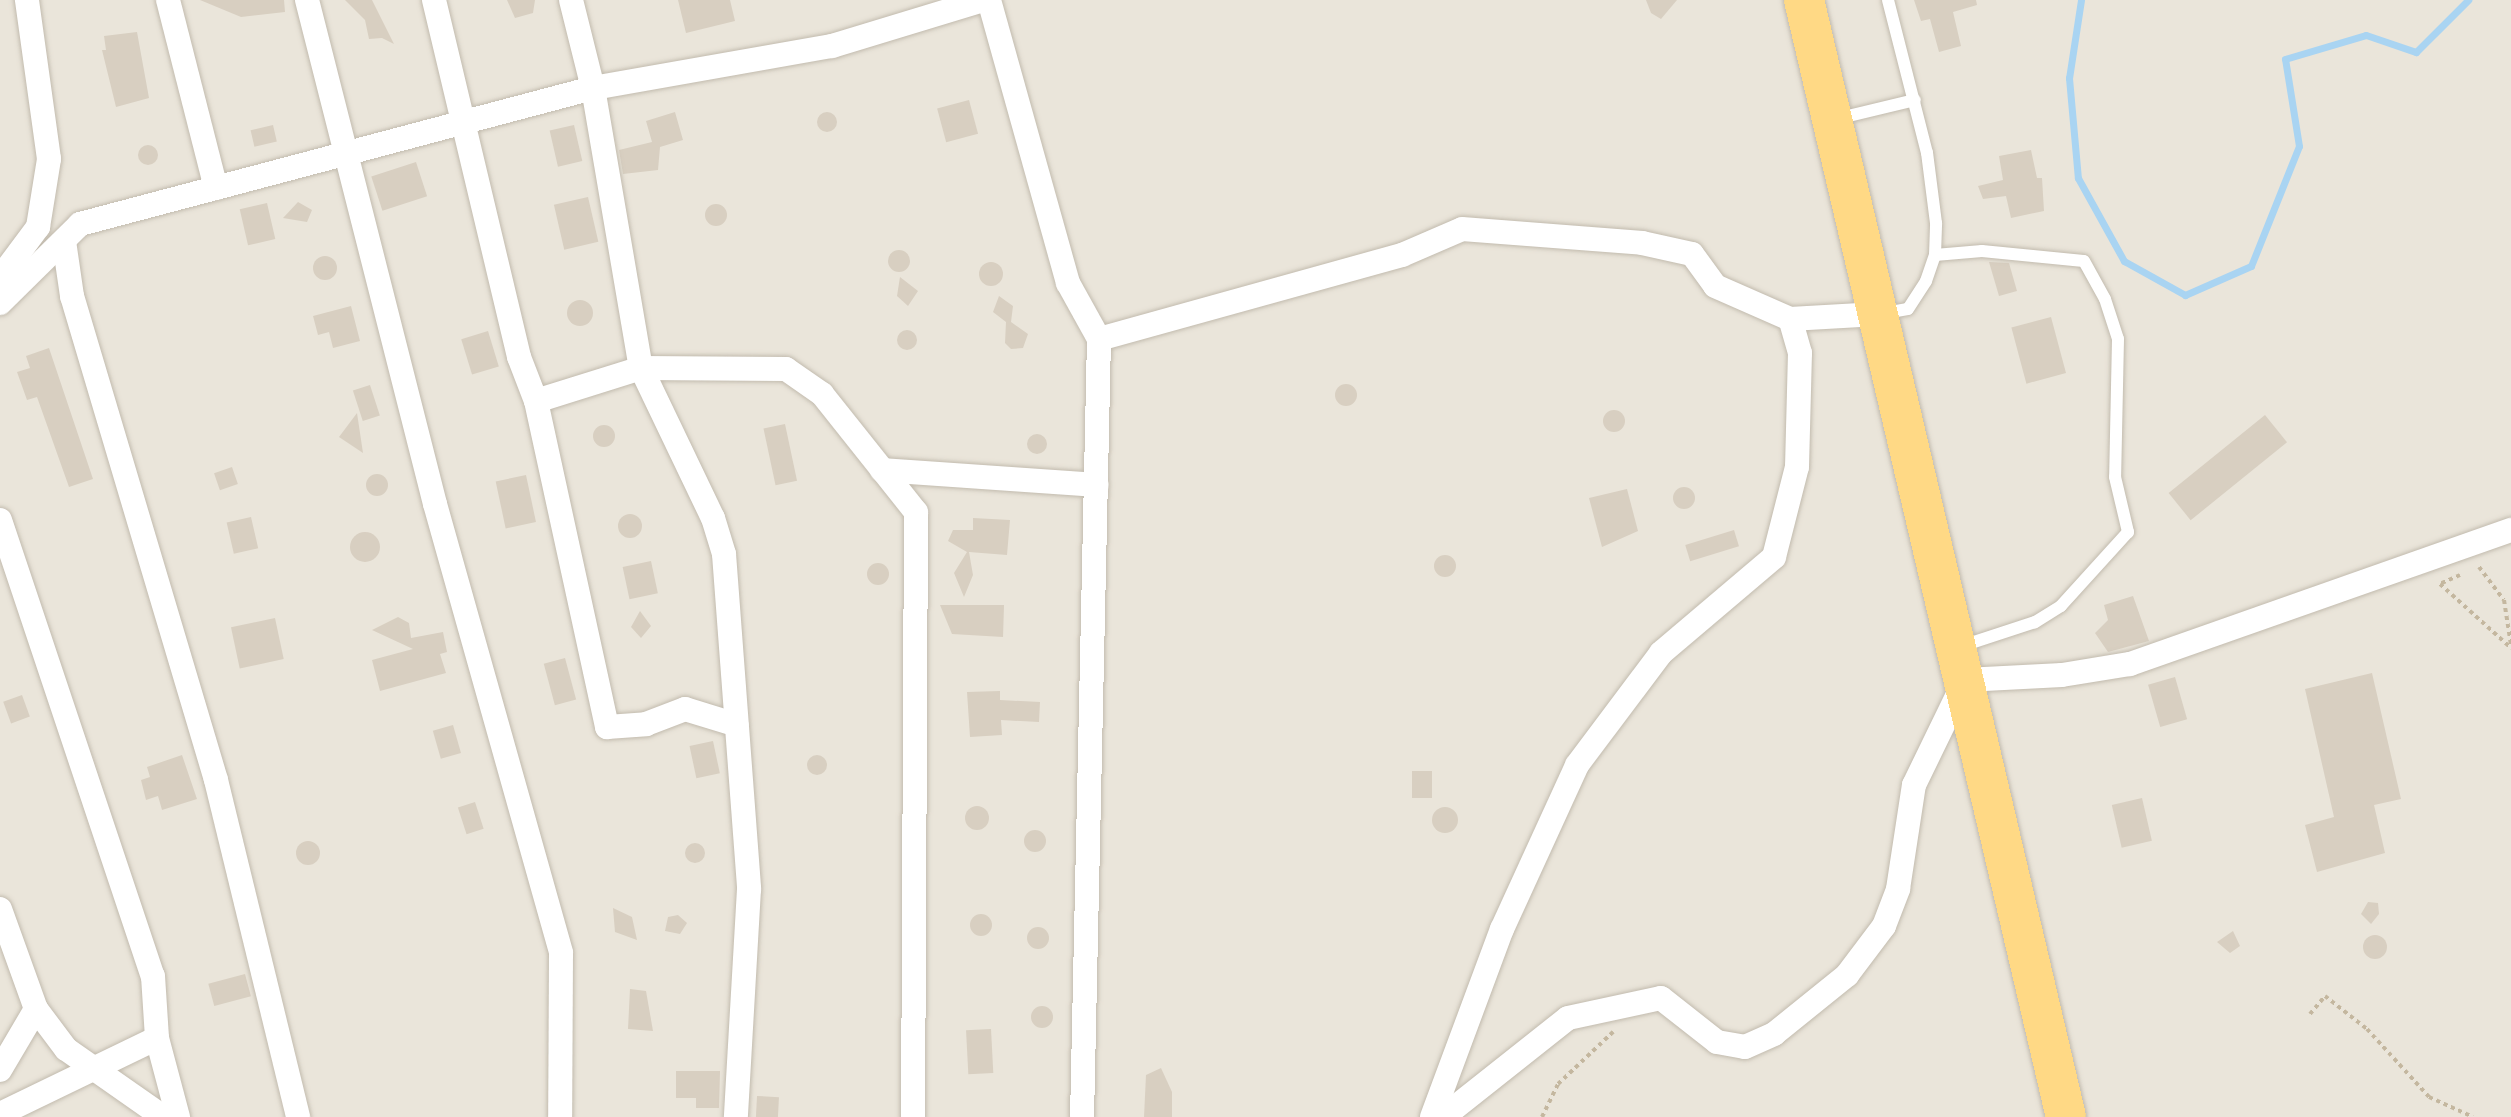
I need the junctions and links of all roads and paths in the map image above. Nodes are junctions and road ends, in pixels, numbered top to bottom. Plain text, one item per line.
1 (27, 0) edge
2 (168, 0) edge
3 (307, 0) edge
4 (434, 0) edge
5 (571, 0) edge
6 (986, 0) edge
7 (1804, 0) edge
8 (1888, 0) edge
9 (593, 88) junction
10 (1915, 100) junction
11 (1832, 120) junction
12 (466, 123) junction
13 (346, 155) junction
14 (216, 188) junction
15 (64, 241) junction
16 (1935, 255) junction
17 (0, 278) edge
18 (0, 303) edge
19 (1878, 314) junction
20 (1790, 319) junction
21 (1099, 339) junction
22 (641, 368) junction
23 (536, 401) junction
24 (882, 470) junction
25 (1096, 485) junction
26 (0, 520) edge
27 (2511, 530) edge
28 (2511, 646) edge
29 (1961, 664) junction
30 (737, 725) junction
31 (0, 909) edge
32 (1661, 998) junction
33 (36, 1009) junction
34 (2310, 1014) dead end
35 (157, 1038) junction
36 (97, 1066) junction
37 (0, 1070) edge
38 (0, 1114) edge
39 (163, 1117) edge
40 (178, 1117) edge
41 (298, 1117) edge
42 (560, 1117) edge
43 (736, 1117) edge
44 (913, 1117) edge
45 (1082, 1117) edge
46 (1432, 1117) edge
47 (1443, 1117) edge
48 (1542, 1117) edge
49 (2066, 1117) edge
50 (2473, 1117) edge

1 - 17 street
2 - 14 street
3 - 13 street
4 - 12 street
5 - 9 street
6 - 9 street
6 - 21 street
7 - 11 highway
8 - 10 lane
9 - 12 street
9 - 22 street
10 - 11 lane
10 - 16 lane
11 - 19 highway
12 - 13 street
12 - 23 street
13 - 14 street
13 - 42 street
14 - 15 street
15 - 18 street
15 - 41 street
16 - 19 lane
16 - 29 lane
19 - 20 street
19 - 29 highway
20 - 21 street
20 - 46 street
21 - 25 street
22 - 23 street
22 - 24 street
22 - 30 street
23 - 30 street
24 - 25 street
24 - 44 street
25 - 45 street
26 - 35 street
27 - 29 street
28 - 28 path
29 - 32 street
29 - 49 highway
30 - 43 street
31 - 33 street
32 - 47 street
32 - 48 path
33 - 36 street
33 - 37 street
34 - 50 path
35 - 36 street
35 - 40 street
36 - 38 street
36 - 39 street

